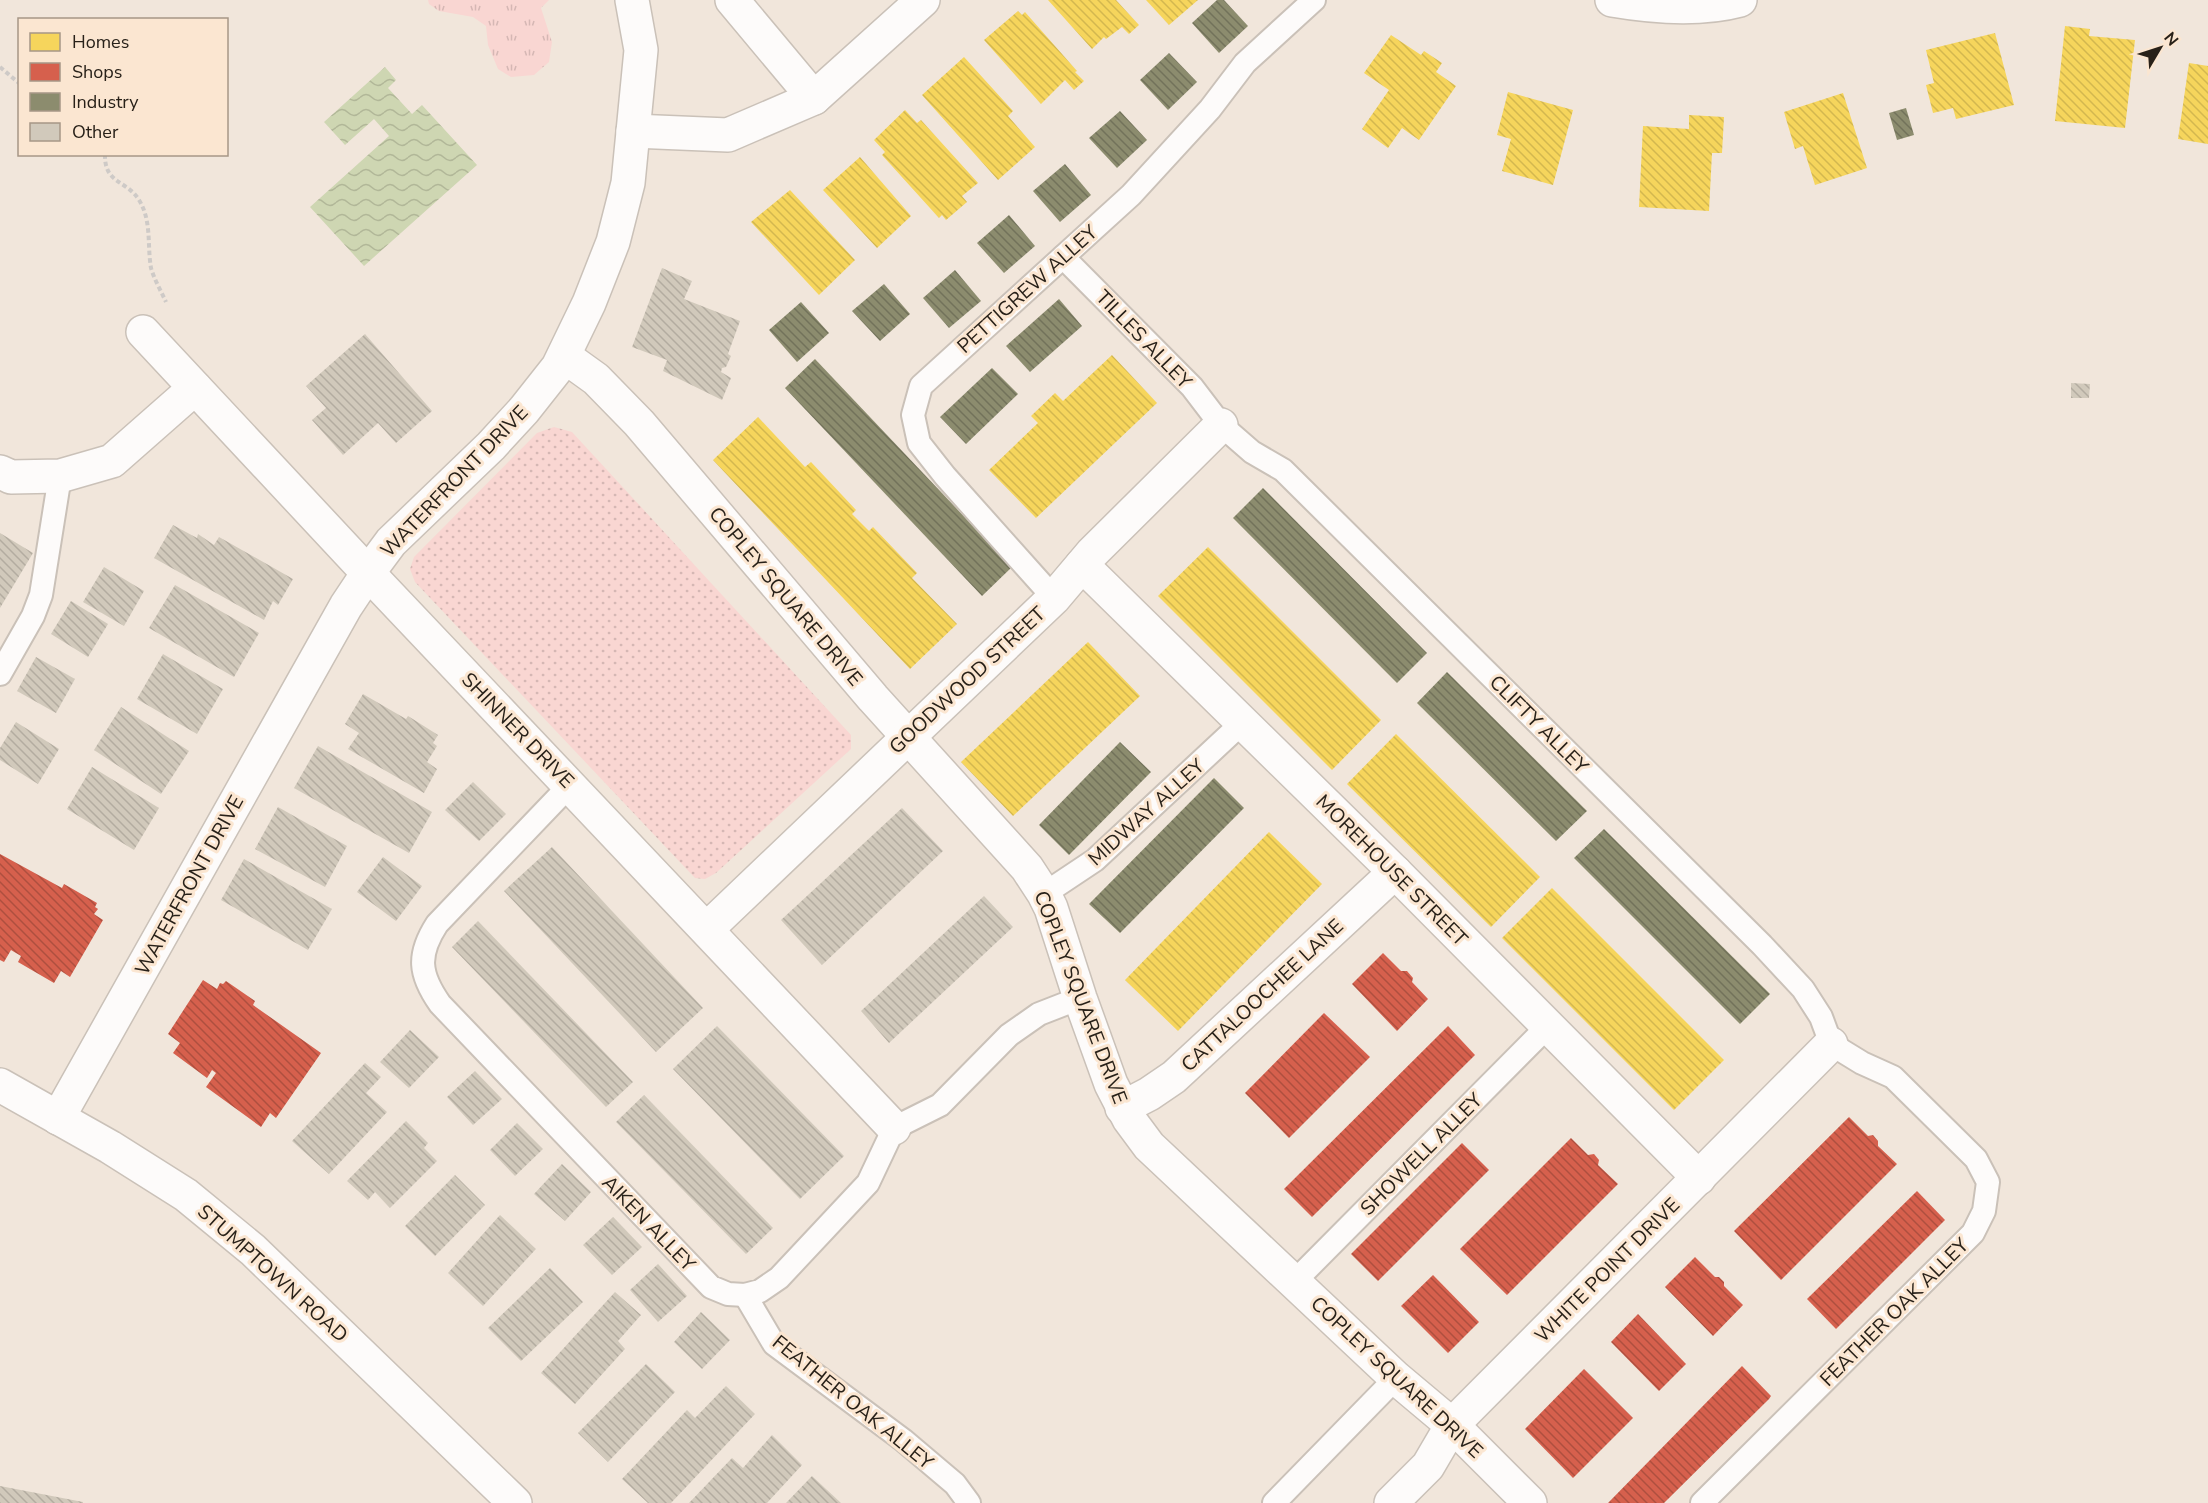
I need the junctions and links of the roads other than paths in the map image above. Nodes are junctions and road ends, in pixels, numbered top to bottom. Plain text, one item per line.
1 (632, 0) edge
2 (732, 0) edge
3 (923, 0) edge
4 (1314, 0) edge
5 (1612, 0) edge
6 (1740, 0) edge
7 (814, 98) junction
8 (633, 131) junction
9 (1063, 257) junction
10 (143, 332) dead end
11 (564, 356) junction
12 (195, 388) junction
13 (1221, 425) junction
14 (0, 472) edge
15 (60, 476) junction
16 (1082, 565) junction
17 (368, 573) junction
18 (1054, 598) junction
19 (0, 674) edge
20 (1242, 723) junction
21 (908, 735) junction
22 (570, 785) junction
23 (1395, 872) junction
24 (1044, 894) junction
25 (706, 929) junction
26 (1080, 998) junction
27 (1548, 1026) junction
28 (1831, 1044) junction
29 (0, 1085) edge
30 (1122, 1108) junction
31 (58, 1118) junction
32 (894, 1128) junction
33 (1699, 1178) junction
34 (1294, 1281) junction
35 (745, 1295) junction
36 (1396, 1378) junction
37 (1452, 1425) junction
38 (515, 1503) edge
39 (969, 1503) edge
40 (1274, 1503) edge
41 (1391, 1503) edge
42 (1530, 1503) edge
43 (1702, 1503) edge

1 - 8 street, WATERFRONT DRIVE
2 - 7 street
3 - 7 street
4 - 9 lane, PETTIGREW ALLEY
5 - 6 street
7 - 8 street
8 - 11 street, WATERFRONT DRIVE
9 - 13 lane, TILLES ALLEY
9 - 18 lane, PETTIGREW ALLEY
10 - 12 street, SHINNER DRIVE
11 - 17 street, WATERFRONT DRIVE
11 - 21 street, COPLEY SQUARE DRIVE
12 - 15 street
12 - 17 street, SHINNER DRIVE
13 - 16 street, GOODWOOD STREET
13 - 28 lane, CLIFTY ALLEY
14 - 15 street
15 - 19 lane
16 - 18 street, GOODWOOD STREET
16 - 20 street, MOREHOUSE STREET
17 - 22 street, SHINNER DRIVE
17 - 31 street, WATERFRONT DRIVE
18 - 21 street, GOODWOOD STREET
20 - 23 street, MOREHOUSE STREET
20 - 24 lane, MIDWAY ALLEY
21 - 24 street, COPLEY SQUARE DRIVE
21 - 25 street, GOODWOOD STREET
22 - 25 street, SHINNER DRIVE
22 - 35 lane, AIKEN ALLEY
23 - 27 street, MOREHOUSE STREET
23 - 30 street, CATTALOOCHEE LANE
24 - 26 street, COPLEY SQUARE DRIVE
25 - 32 street, SHINNER DRIVE
26 - 30 street, COPLEY SQUARE DRIVE
26 - 32 lane
27 - 33 street, MOREHOUSE STREET
27 - 34 lane, SHOWELL ALLEY
28 - 33 street, WHITE POINT DRIVE
28 - 43 lane, FEATHER OAK ALLEY
29 - 31 street, STUMPTOWN ROAD
30 - 34 street, COPLEY SQUARE DRIVE
31 - 38 street, STUMPTOWN ROAD
32 - 35 lane
33 - 37 street, WHITE POINT DRIVE
34 - 36 street, COPLEY SQUARE DRIVE
35 - 39 lane, FEATHER OAK ALLEY
36 - 37 street, COPLEY SQUARE DRIVE
36 - 40 lane
37 - 41 street, WHITE POINT DRIVE
37 - 42 street, COPLEY SQUARE DRIVE

